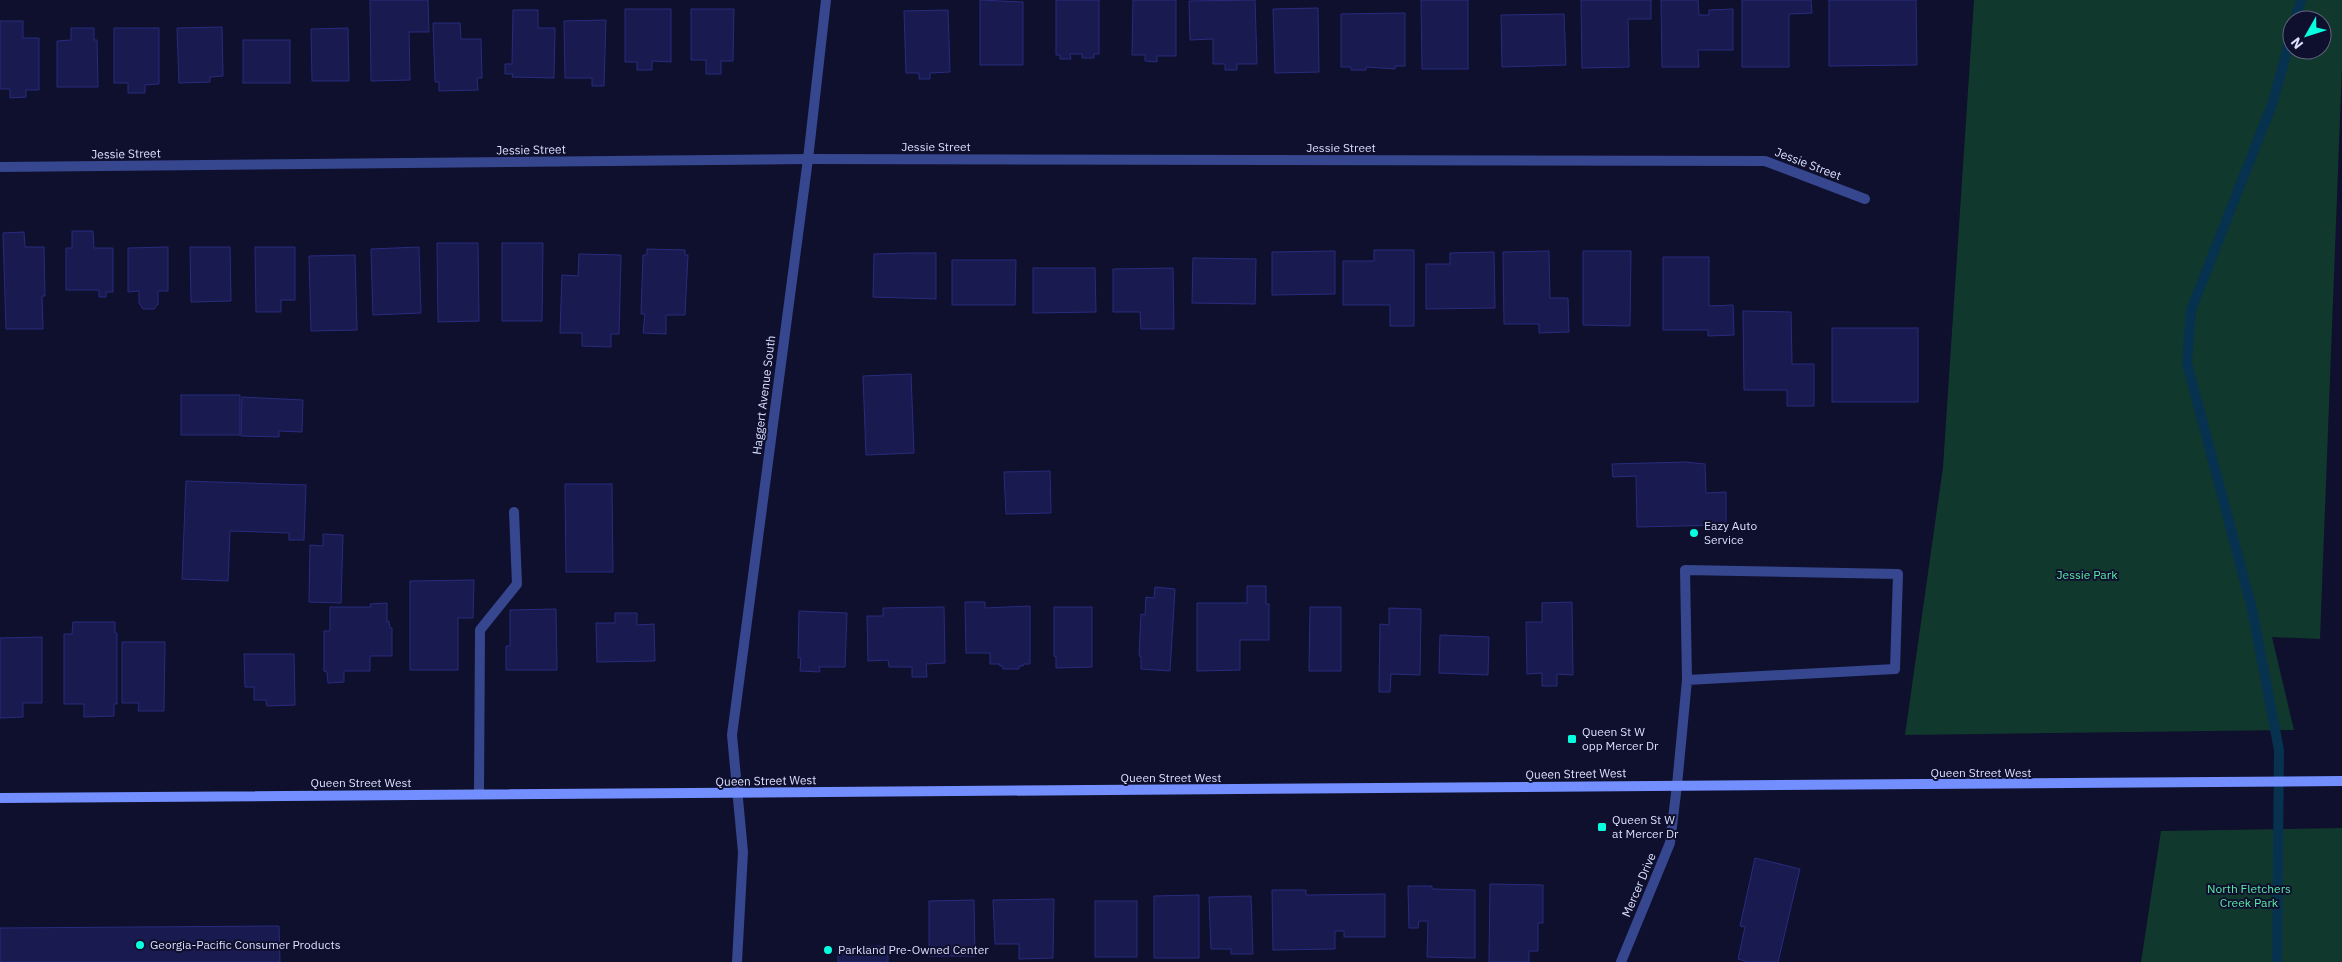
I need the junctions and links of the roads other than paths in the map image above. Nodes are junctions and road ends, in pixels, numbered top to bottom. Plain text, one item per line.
1 (826, 0) edge
2 (808, 159) junction
3 (0, 167) edge
4 (1865, 199) dead end
5 (514, 512) dead end
6 (1686, 680) junction
7 (2342, 781) edge
8 (1677, 785) junction
9 (479, 794) junction
10 (737, 794) junction
11 (0, 798) edge
12 (737, 962) edge
13 (1620, 962) edge

1 - 2 street, Haggert Avenue South
2 - 3 street, Jessie Street
2 - 4 street, Jessie Street
2 - 10 street, Haggert Avenue South
5 - 9 street
6 - 6 street, Mercer Drive
6 - 8 street, Mercer Drive
7 - 8 main road, Queen Street West
8 - 10 main road, Queen Street West
8 - 13 street, Mercer Drive
9 - 10 main road, Queen Street West
9 - 11 main road, Queen Street West
10 - 12 street, Haggert Avenue South

